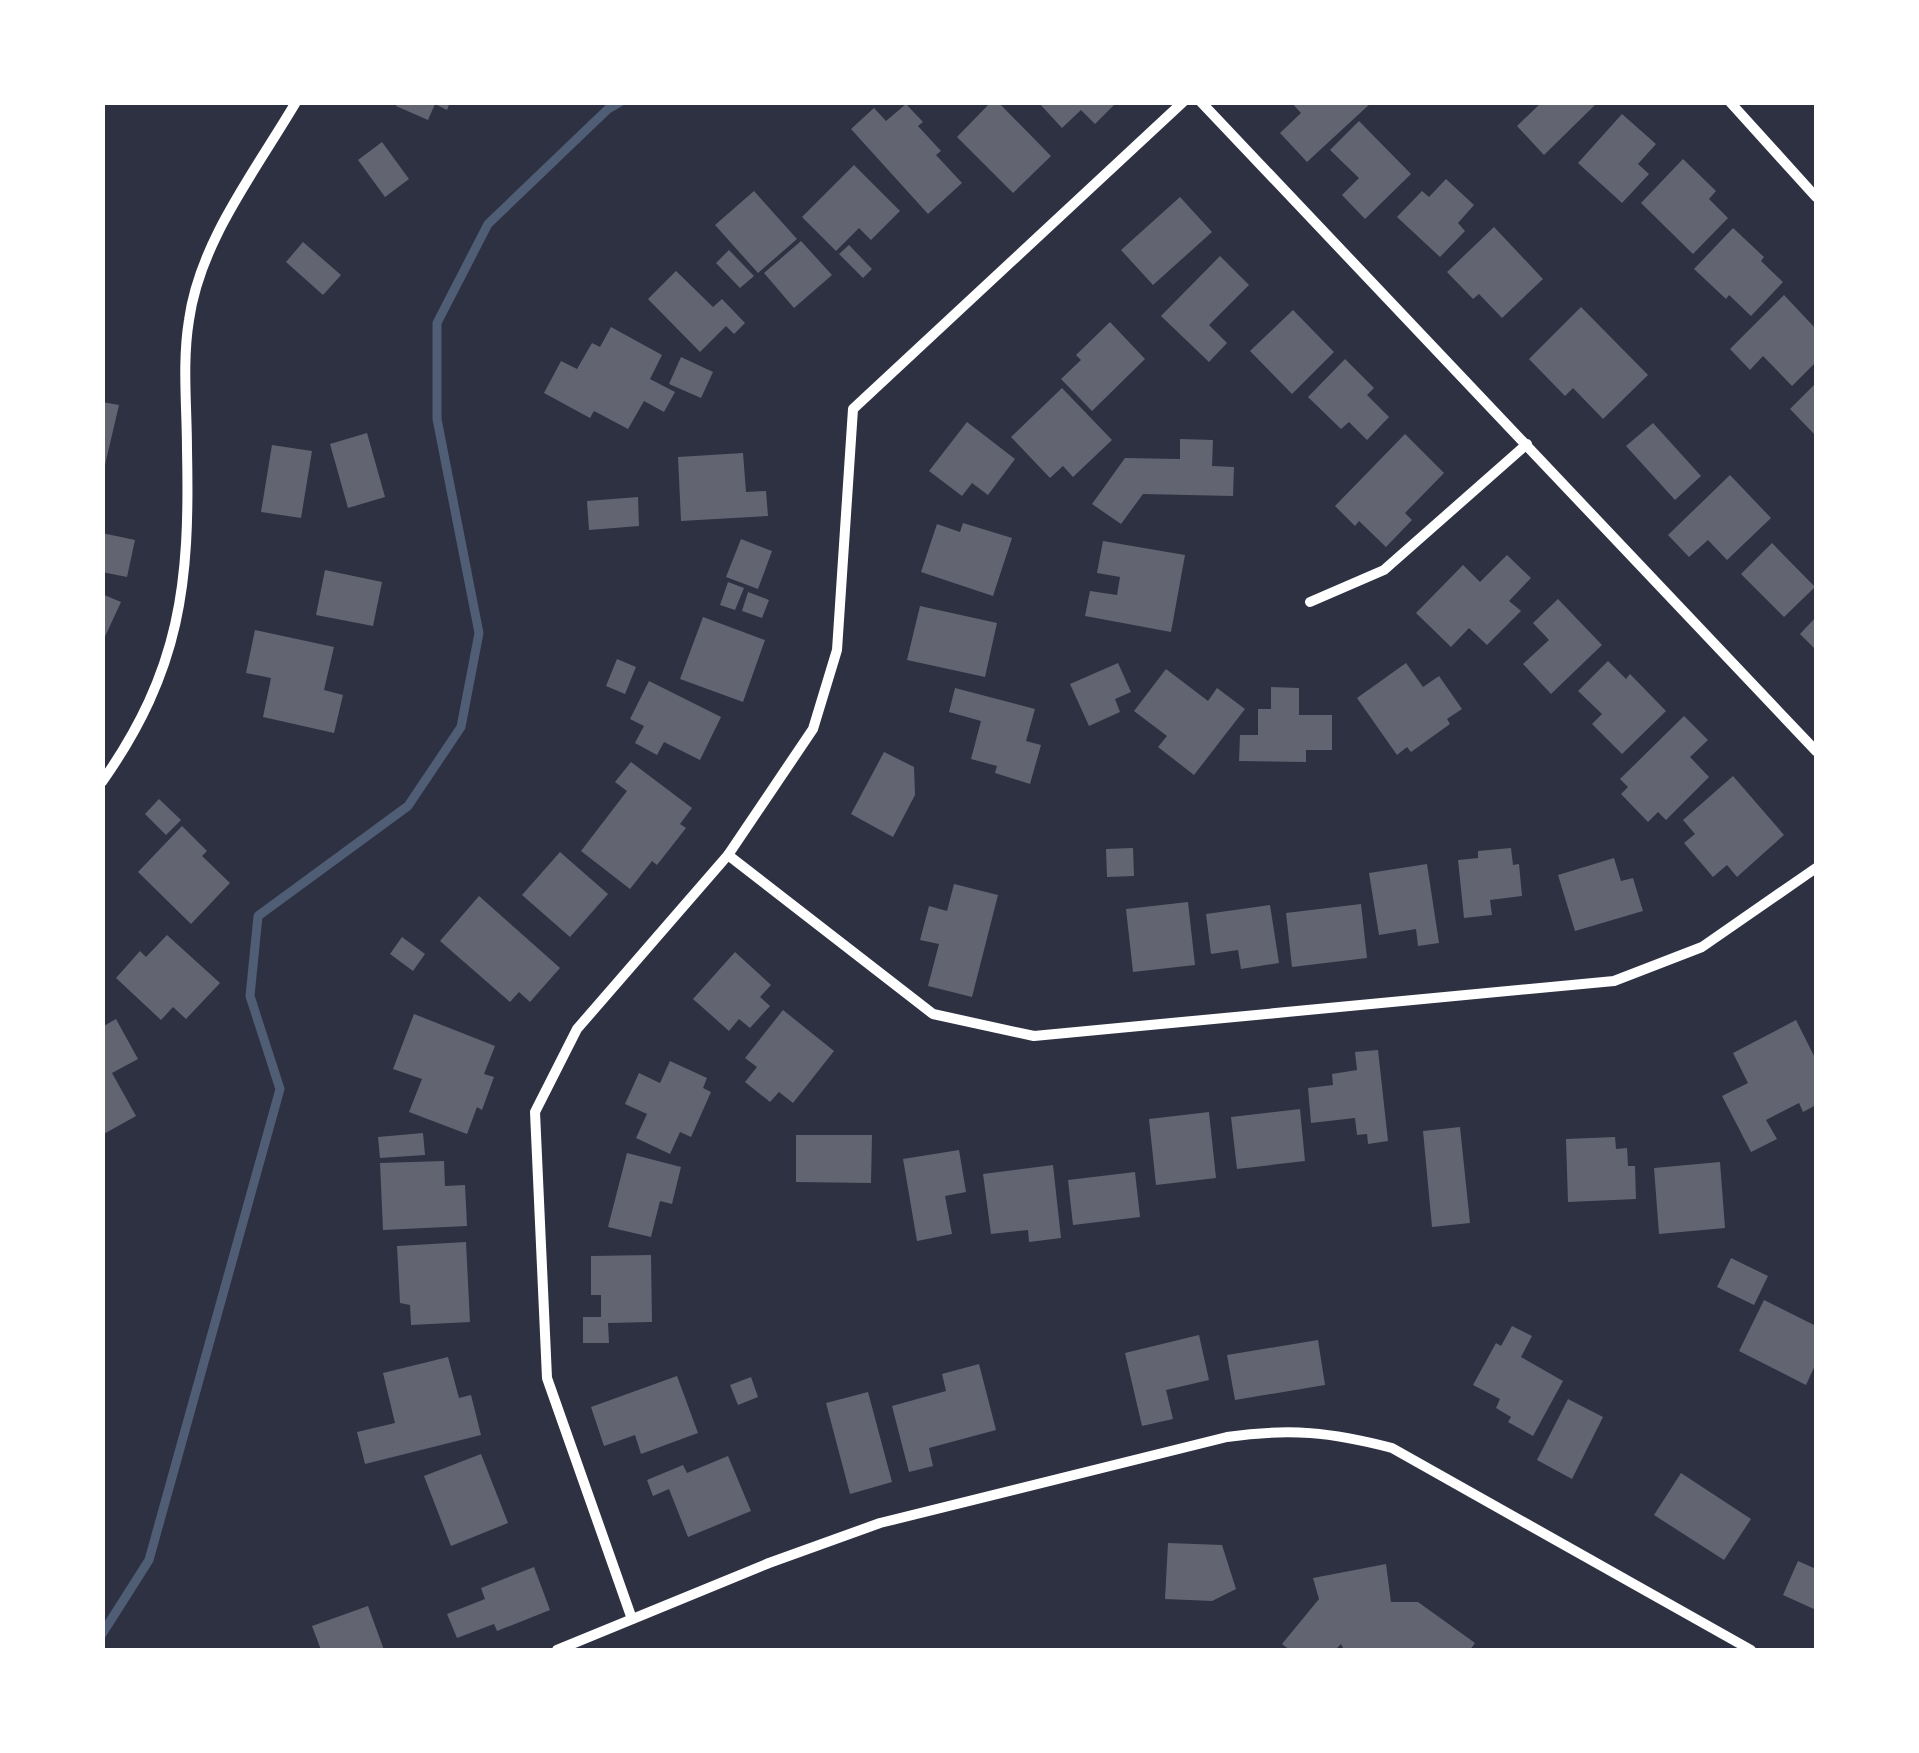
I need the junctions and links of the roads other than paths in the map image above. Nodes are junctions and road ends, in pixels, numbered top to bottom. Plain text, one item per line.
1 (296, 102) edge
2 (1183, 102) edge
3 (1202, 102) edge
4 (1730, 102) edge
5 (1816, 197) edge
6 (1527, 444) junction
7 (1310, 602) dead end
8 (1816, 752) edge
9 (102, 782) edge
10 (728, 855) junction
11 (1816, 868) edge
12 (632, 1619) junction
13 (557, 1650) edge
14 (1751, 1650) edge

1 - 9 street
2 - 10 street
3 - 6 street
4 - 5 street
6 - 7 street
6 - 8 street
10 - 11 street
10 - 12 street
12 - 13 street
12 - 14 street

